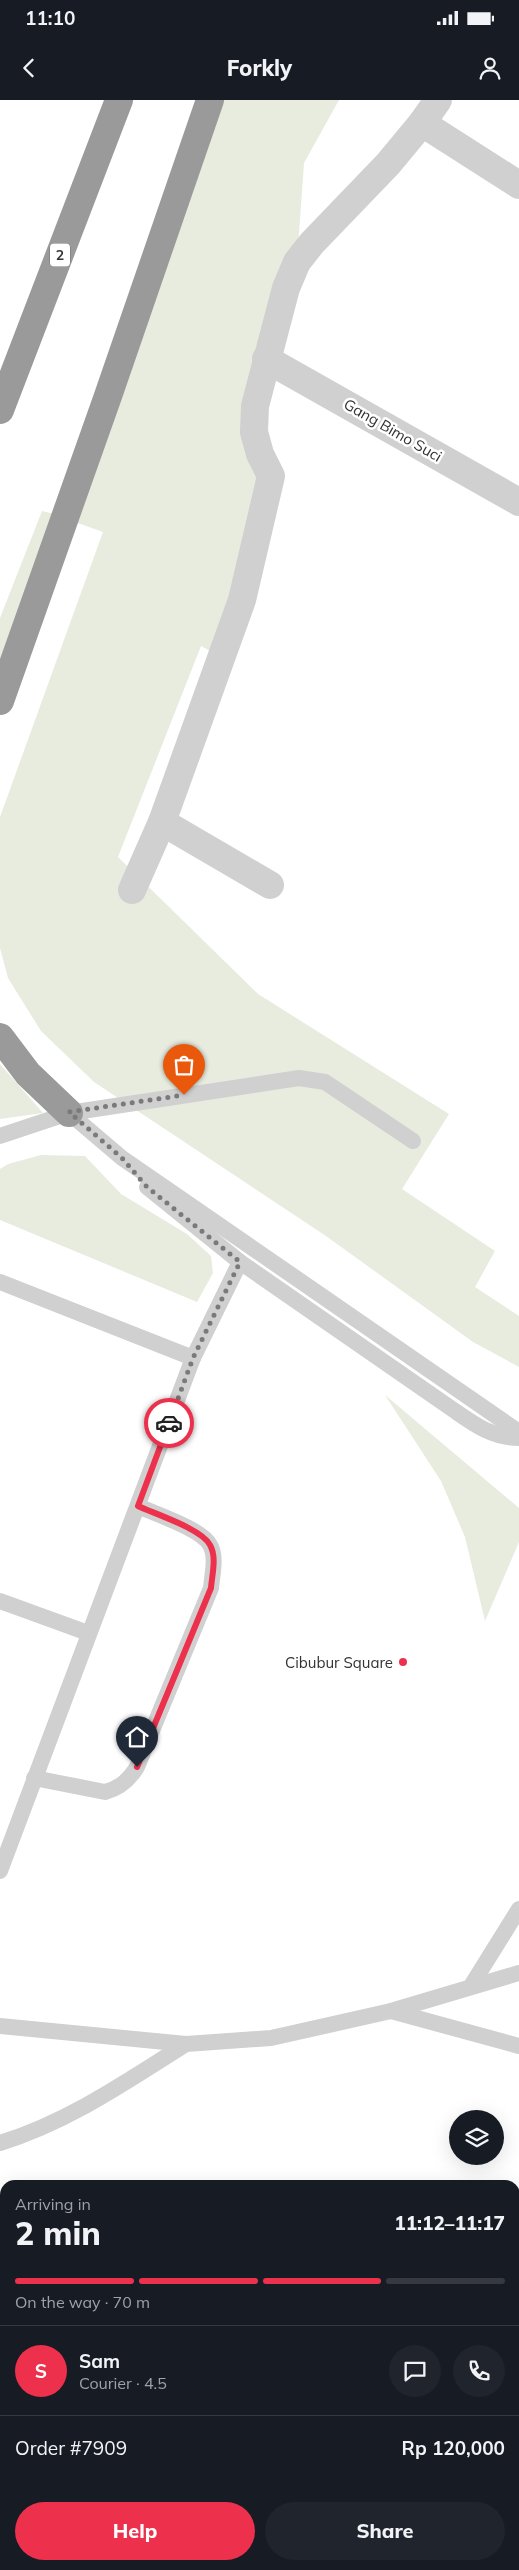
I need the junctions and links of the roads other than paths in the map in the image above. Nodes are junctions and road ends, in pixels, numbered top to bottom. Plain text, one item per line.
1 (120, 100) edge
2 (210, 100) edge
3 (438, 100) edge
4 (422, 123) junction
5 (519, 184) edge
6 (266, 359) junction
7 (0, 410) edge
8 (519, 502) edge
9 (0, 701) edge
10 (162, 822) junction
11 (270, 885) dead end
12 (132, 890) dead end
13 (0, 1037) edge
14 (69, 1112) junction
15 (0, 1136) edge
16 (413, 1141) dead end
17 (122, 1158) junction
18 (240, 1262) junction
19 (0, 1282) edge
20 (193, 1358) junction
21 (519, 1432) edge
22 (519, 1438) edge
23 (138, 1506) junction
24 (0, 1601) edge
25 (88, 1632) junction
26 (34, 1778) junction
27 (0, 1871) edge
28 (519, 1909) edge
29 (519, 1973) edge
30 (471, 1986) junction
31 (391, 2011) junction
32 (0, 2026) edge
33 (186, 2044) junction
34 (519, 2046) edge
35 (0, 2143) edge

1 - 7 highway, 2
2 - 9 highway
3 - 4 street
4 - 5 street
4 - 6 street
6 - 8 street, Gang Bimo Suci
6 - 10 street
10 - 11 street
10 - 12 street
13 - 14 highway
14 - 15 lane
14 - 16 lane
14 - 17 lane
17 - 18 lane
17 - 21 lane
18 - 20 lane
18 - 22 lane
19 - 20 lane
20 - 23 lane
23 - 25 lane
23 - 26 lane
24 - 25 lane
25 - 26 lane
26 - 27 lane
28 - 30 lane
29 - 30 lane
30 - 31 lane
31 - 33 lane
31 - 34 lane
32 - 33 lane
33 - 35 lane

